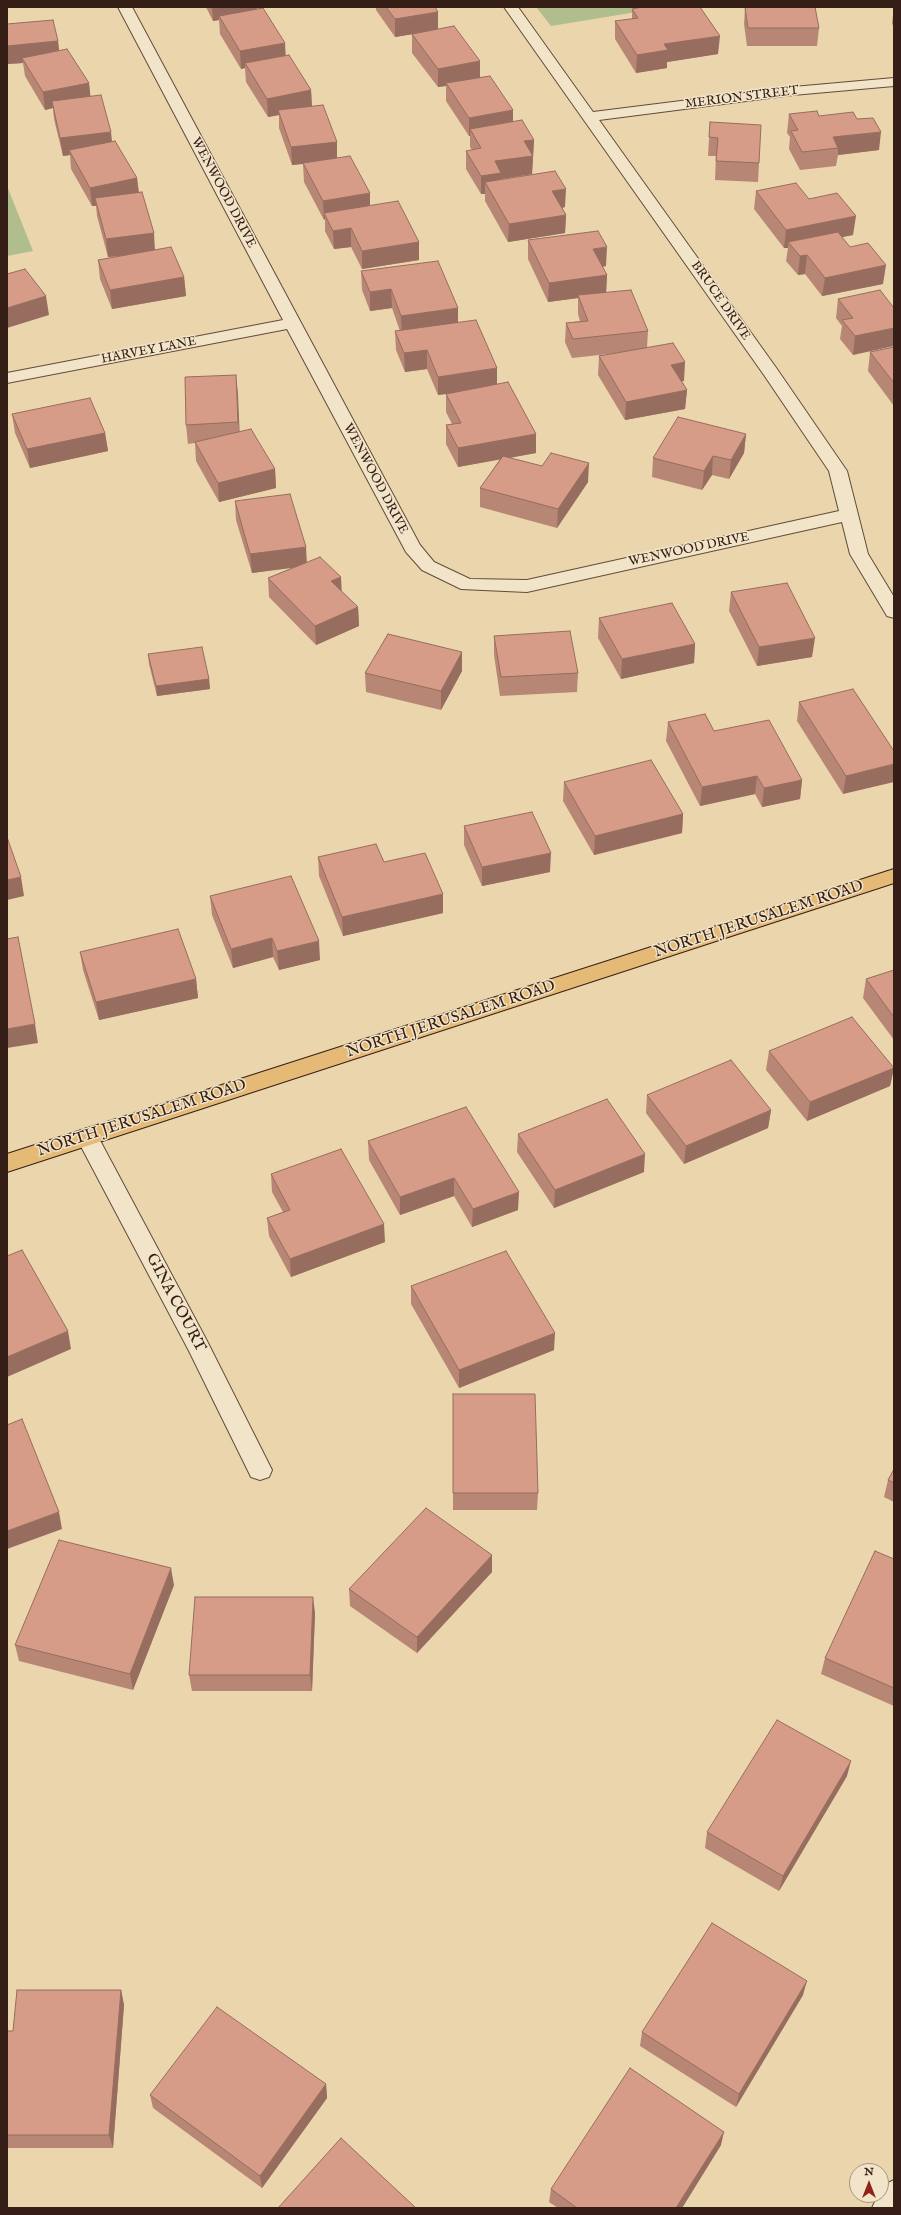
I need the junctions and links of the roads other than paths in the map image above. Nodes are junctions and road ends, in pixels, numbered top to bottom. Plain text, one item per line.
1 (124, 7) edge
2 (511, 7) edge
3 (894, 82) edge
4 (590, 117) junction
5 (292, 323) junction
6 (7, 378) edge
7 (848, 516) junction
8 (894, 612) edge
9 (894, 876) edge
10 (87, 1137) junction
11 (7, 1163) edge
12 (260, 1470) dead end
13 (894, 2195) edge
14 (887, 2208) edge

1 - 5 street, WENWOOD DRIVE
2 - 4 street, BRUCE DRIVE
3 - 4 street, MERION STREET
4 - 7 street, BRUCE DRIVE
5 - 6 street, HARVEY LANE
5 - 7 street, WENWOOD DRIVE
7 - 8 street, BRUCE DRIVE
9 - 10 main road, NORTH JERUSALEM ROAD
10 - 11 main road, NORTH JERUSALEM ROAD
10 - 12 street, GINA COURT
13 - 14 street

